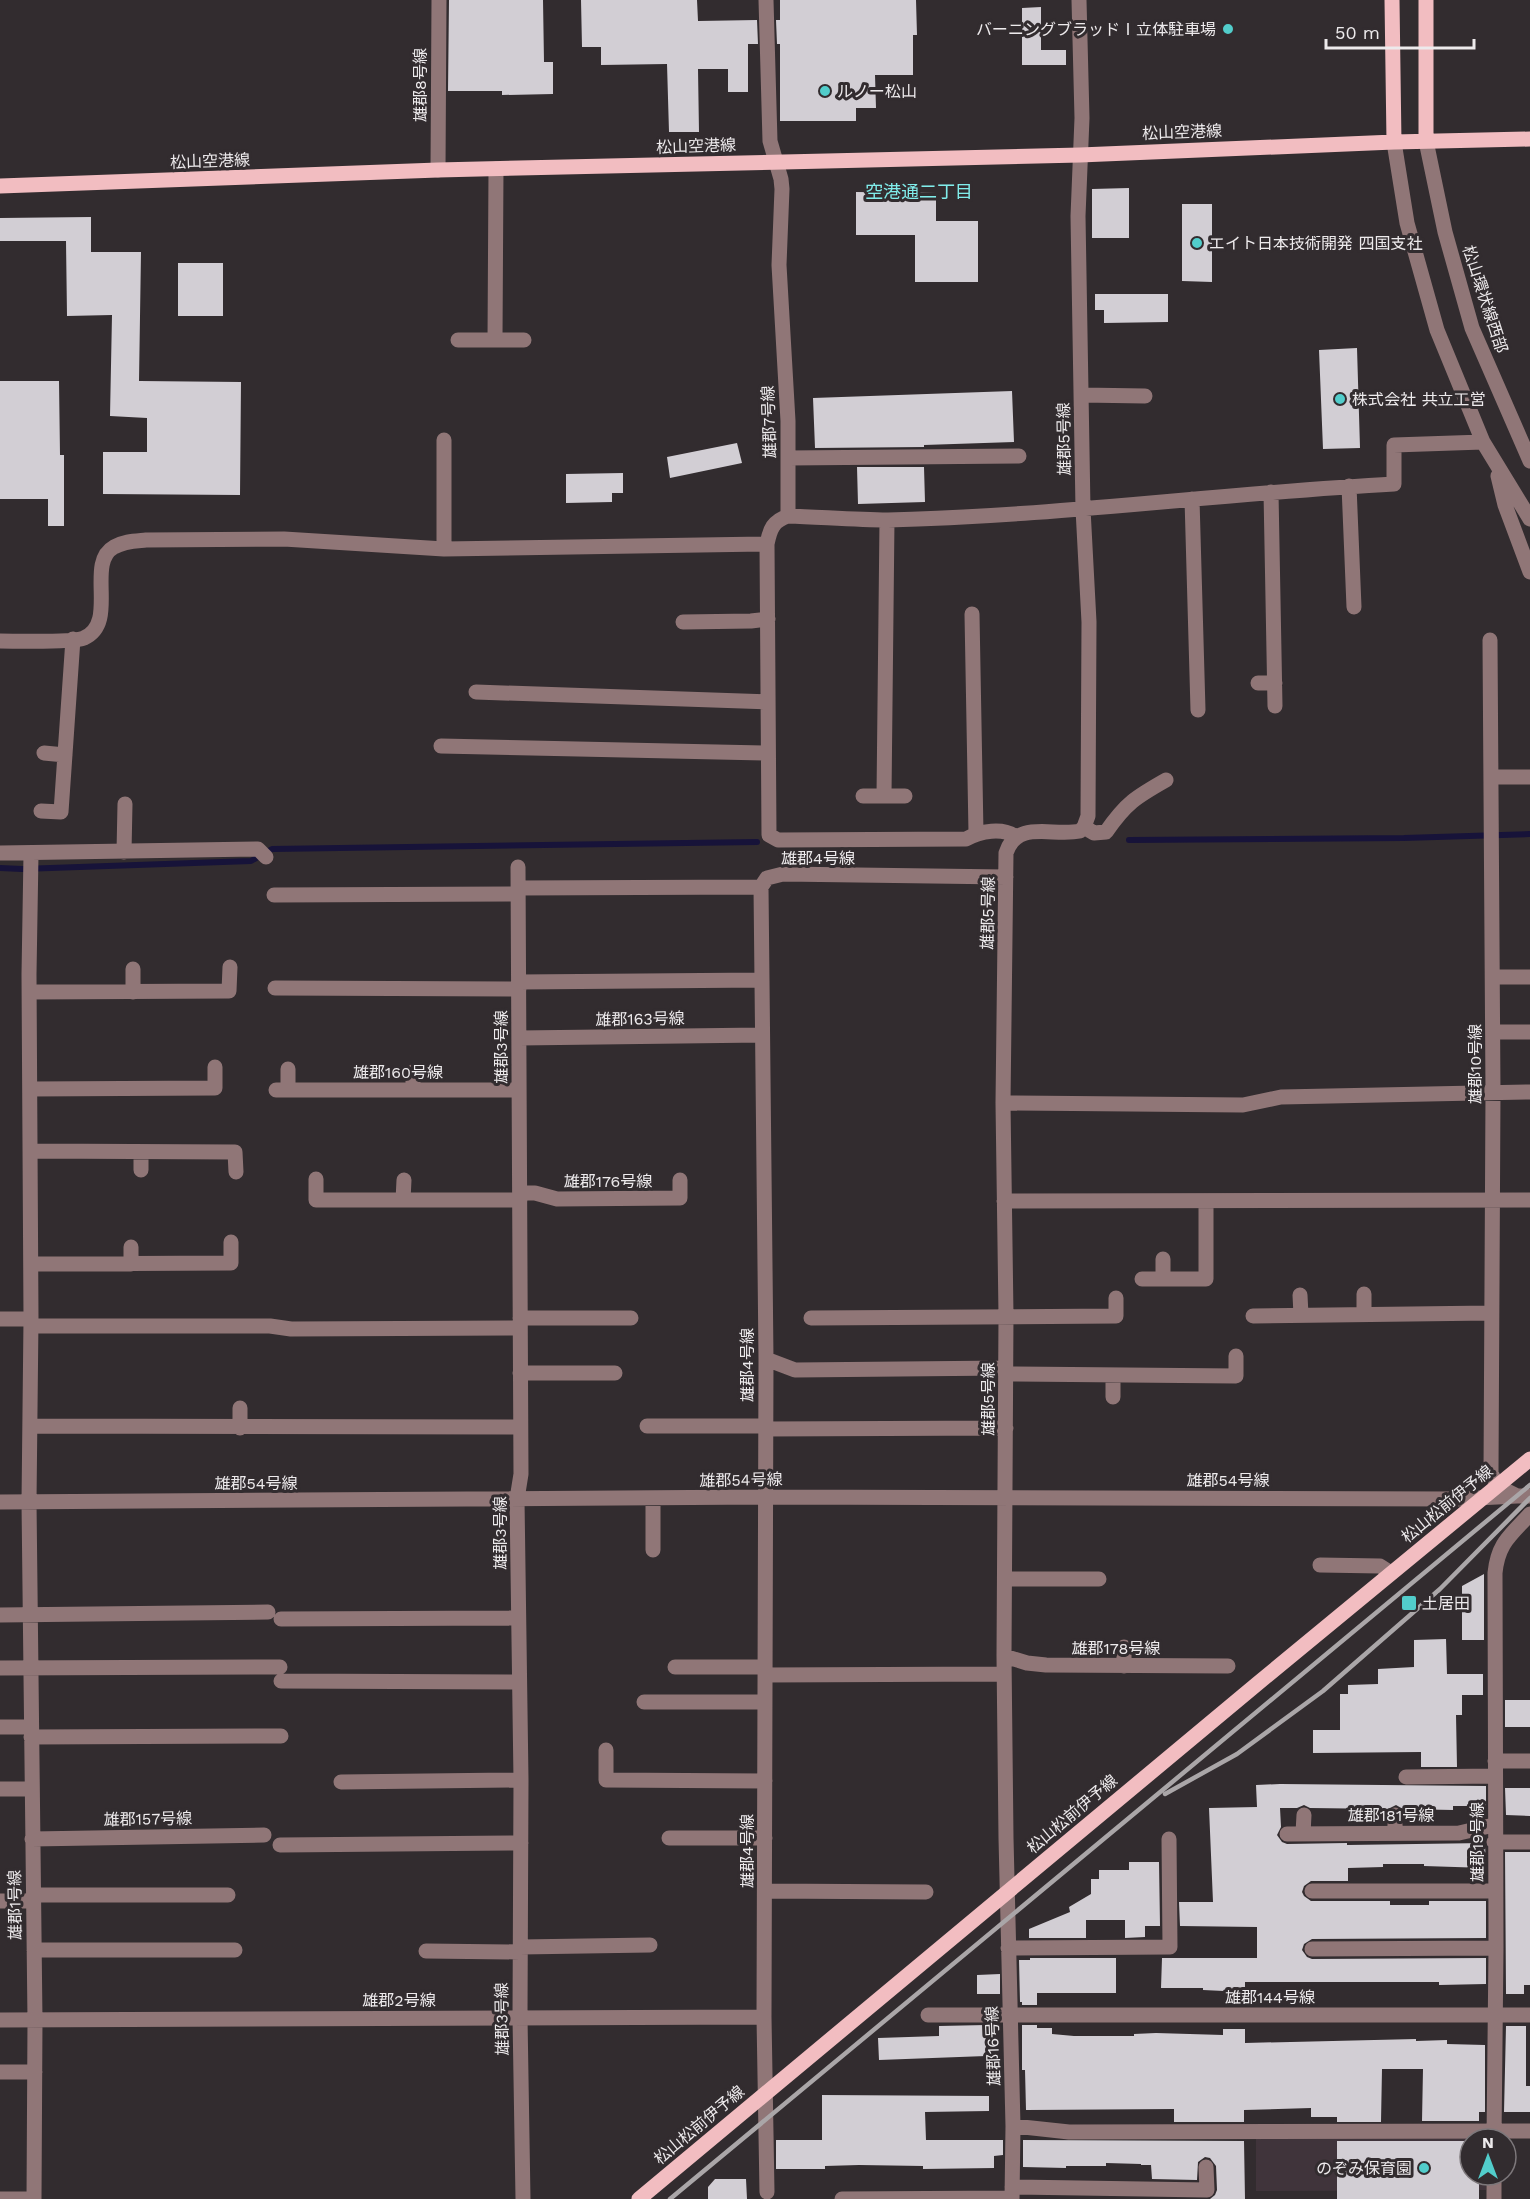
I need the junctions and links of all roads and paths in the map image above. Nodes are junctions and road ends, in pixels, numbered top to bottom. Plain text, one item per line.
1 (439, 0) edge
2 (766, 0) edge
3 (1079, 0) edge
4 (1392, 0) edge
5 (1426, 0) edge
6 (1530, 138) edge
7 (1426, 141) junction
8 (1394, 142) junction
9 (1080, 155) junction
10 (775, 162) junction
11 (496, 169) junction
12 (438, 170) junction
13 (0, 186) edge
14 (458, 340) dead end
15 (495, 340) junction
16 (524, 340) dead end
17 (1082, 395) junction
18 (1145, 396) dead end
19 (1517, 436) junction
20 (444, 440) dead end
21 (1483, 442) junction
22 (1530, 452) edge
23 (1019, 456) dead end
24 (788, 458) junction
25 (1494, 459) junction
26 (1530, 461) edge
27 (1349, 486) junction
28 (1271, 492) junction
29 (1192, 499) junction
30 (1083, 509) junction
31 (788, 516) junction
32 (1530, 519) edge
33 (887, 520) junction
34 (767, 544) junction
35 (444, 549) junction
36 (1530, 572) edge
37 (1354, 607) dead end
38 (972, 614) dead end
39 (768, 619) junction
40 (683, 622) dead end
41 (73, 639) junction
42 (1490, 640) dead end
43 (0, 641) edge
44 (489, 676) dead end
45 (1258, 683) dead end
46 (1275, 683) junction
47 (768, 702) junction
48 (1275, 706) dead end
49 (1198, 710) dead end
50 (441, 746) dead end
51 (44, 753) dead end
52 (768, 753) junction
53 (65, 754) junction
54 (1492, 777) junction
55 (1530, 777) edge
56 (1166, 780) dead end
57 (863, 796) dead end
58 (884, 796) junction
59 (905, 796) dead end
60 (125, 804) dead end
61 (41, 811) dead end
62 (1084, 827) junction
63 (976, 833) junction
64 (1016, 837) junction
65 (124, 852) junction
66 (0, 853) edge
67 (262, 853) dead end
68 (30, 862) junction
69 (518, 867) dead end
70 (1006, 877) junction
71 (761, 887) junction
72 (518, 891) junction
73 (274, 895) dead end
74 (230, 967) dead end
75 (133, 969) dead end
76 (1492, 977) junction
77 (1530, 977) edge
78 (762, 980) junction
79 (519, 986) junction
80 (275, 988) dead end
81 (30, 992) junction
82 (133, 992) junction
83 (1493, 1032) junction
84 (1530, 1032) edge
85 (762, 1035) junction
86 (519, 1038) junction
87 (215, 1067) dead end
88 (288, 1069) dead end
89 (413, 1072) dead end
90 (31, 1089) junction
91 (413, 1090) junction
92 (519, 1090) junction
93 (1493, 1092) junction
94 (1530, 1092) edge
95 (1003, 1103) junction
96 (31, 1151) junction
97 (141, 1152) junction
98 (141, 1170) dead end
99 (236, 1172) dead end
100 (316, 1179) dead end
101 (404, 1180) dead end
102 (680, 1180) dead end
103 (520, 1197) junction
104 (403, 1200) junction
105 (1491, 1200) junction
106 (1530, 1200) edge
107 (1005, 1201) junction
108 (1206, 1201) junction
109 (231, 1242) dead end
110 (131, 1247) dead end
111 (1163, 1259) dead end
112 (31, 1264) junction
113 (131, 1264) junction
114 (1142, 1279) dead end
115 (1163, 1279) junction
116 (1364, 1294) dead end
117 (1300, 1295) dead end
118 (1116, 1298) dead end
119 (1491, 1313) junction
120 (1006, 1315) junction
121 (1300, 1315) junction
122 (1364, 1315) junction
123 (1254, 1316) dead end
124 (631, 1318) dead end
125 (811, 1318) dead end
126 (0, 1319) edge
127 (31, 1322) junction
128 (520, 1323) junction
129 (1236, 1356) dead end
130 (766, 1359) junction
131 (1006, 1371) junction
132 (520, 1373) junction
133 (615, 1373) dead end
134 (1113, 1375) junction
135 (1113, 1397) dead end
136 (240, 1408) dead end
137 (30, 1426) junction
138 (646, 1426) dead end
139 (520, 1427) junction
140 (766, 1427) junction
141 (240, 1428) junction
142 (1006, 1428) junction
143 (1530, 1459) edge
144 (1497, 1486) junction
145 (1524, 1496) edge
146 (766, 1497) junction
147 (1006, 1497) junction
148 (1483, 1497) junction
149 (517, 1498) junction
150 (653, 1498) junction
151 (0, 1502) edge
152 (29, 1502) junction
153 (1530, 1514) edge
154 (653, 1550) dead end
155 (1320, 1565) dead end
156 (1391, 1573) junction
157 (1005, 1579) junction
158 (1099, 1579) dead end
159 (0, 1615) edge
160 (30, 1615) junction
161 (518, 1618) junction
162 (1124, 1647) dead end
163 (1210, 1650) dead end
164 (1004, 1656) junction
165 (1124, 1666) junction
166 (1210, 1666) junction
167 (1228, 1666) dead end
168 (675, 1667) dead end
169 (0, 1668) edge
170 (31, 1668) junction
171 (765, 1671) junction
172 (1005, 1674) junction
173 (519, 1682) junction
174 (644, 1702) dead end
175 (765, 1702) junction
176 (0, 1727) edge
177 (31, 1732) junction
178 (281, 1736) dead end
179 (606, 1750) dead end
180 (1495, 1761) junction
181 (1530, 1761) edge
182 (1495, 1776) junction
183 (1406, 1777) dead end
184 (521, 1780) junction
185 (765, 1781) junction
186 (341, 1782) dead end
187 (32, 1789) junction
188 (0, 1790) edge
189 (1304, 1815) dead end
190 (1395, 1815) dead end
191 (1494, 1825) junction
192 (1303, 1833) junction
193 (1395, 1833) junction
194 (1287, 1834) dead end
195 (264, 1836) dead end
196 (669, 1838) dead end
197 (765, 1838) junction
198 (32, 1839) junction
199 (1169, 1839) dead end
200 (1494, 1842) junction
201 (1530, 1842) edge
202 (520, 1843) junction
203 (280, 1845) dead end
204 (918, 1887) dead end
205 (765, 1891) junction
206 (1312, 1891) dead end
207 (1495, 1891) junction
208 (1008, 1892) junction
209 (228, 1895) dead end
210 (33, 1898) junction
211 (0, 1901) edge
212 (650, 1945) dead end
213 (1008, 1948) junction
214 (1312, 1948) dead end
215 (1496, 1948) junction
216 (520, 1949) junction
217 (34, 1950) junction
218 (235, 1950) dead end
219 (426, 1951) dead end
220 (928, 2015) dead end
221 (1010, 2015) junction
222 (1495, 2015) junction
223 (1530, 2015) edge
224 (520, 2018) junction
225 (764, 2018) junction
226 (0, 2020) edge
227 (35, 2020) junction
228 (0, 2072) edge
229 (35, 2072) junction
230 (765, 2094) junction
231 (1013, 2126) junction
232 (1494, 2127) edge
233 (1458, 2135) edge
234 (1206, 2167) dead end
235 (767, 2192) dead end
236 (1012, 2195) edge
237 (0, 2199) edge
238 (34, 2199) edge
239 (523, 2199) edge
240 (639, 2199) edge
241 (842, 2199) edge

1 - 12 street, 雄郡8号線
2 - 10 street, 雄郡7号線
3 - 9 street, 雄郡5号線
4 - 8 main road
5 - 7 main road
6 - 7 main road, 松山空港線
7 - 8 main road, 松山空港線
7 - 19 street, 松山環状線西部
8 - 9 main road, 松山空港線
8 - 21 street
9 - 10 main road, 松山空港線
9 - 17 street, 雄郡5号線
10 - 11 main road, 松山空港線
10 - 24 street, 雄郡7号線
11 - 12 main road, 松山空港線
11 - 15 street
12 - 13 main road, 松山空港線
14 - 15 street
15 - 16 street
17 - 18 street
17 - 30 street, 雄郡5号線
19 - 22 street
19 - 26 street, 松山環状線西部
20 - 35 street
21 - 25 street
21 - 27 street
23 - 24 street
24 - 31 street, 雄郡7号線
25 - 32 street
25 - 36 street
27 - 28 street
27 - 37 street
28 - 29 street
28 - 46 street
29 - 30 street
29 - 49 street
30 - 33 street
30 - 62 street, 雄郡5号線
31 - 33 street
31 - 34 street
33 - 58 street
34 - 35 street
34 - 39 street
35 - 41 street
38 - 63 street
39 - 40 street
39 - 47 street
41 - 43 street
41 - 53 street
42 - 54 street, 雄郡10号線
44 - 47 street
45 - 46 street
46 - 48 street
47 - 52 street
50 - 52 street
51 - 53 street
52 - 63 street
53 - 61 street
54 - 55 street
54 - 76 street, 雄郡10号線
56 - 62 street
57 - 58 street
58 - 59 street
60 - 65 street
62 - 64 street
63 - 64 street
64 - 70 street, 雄郡5号線
65 - 67 street
65 - 68 street
66 - 68 street
68 - 81 street, 雄郡1号線
69 - 72 street, 雄郡3号線
70 - 71 street, 雄郡4号線
70 - 95 street, 雄郡5号線
71 - 72 street
71 - 78 street, 雄郡4号線
72 - 73 street
72 - 79 street, 雄郡3号線
74 - 82 street
75 - 82 street
76 - 77 street
76 - 83 street, 雄郡10号線
78 - 79 street
78 - 85 street, 雄郡4号線
79 - 80 street
79 - 86 street, 雄郡3号線
81 - 82 street
81 - 90 street, 雄郡1号線
83 - 84 street
83 - 93 street, 雄郡10号線
85 - 86 street, 雄郡163号線
85 - 130 street, 雄郡4号線
86 - 92 street, 雄郡3号線
87 - 90 street
88 - 91 street, 雄郡160号線
89 - 91 street
90 - 96 street, 雄郡1号線
91 - 92 street, 雄郡160号線
92 - 103 street, 雄郡3号線
93 - 94 street
93 - 95 street
93 - 105 street, 雄郡10号線
95 - 107 street, 雄郡5号線
96 - 97 street
96 - 112 street, 雄郡1号線
97 - 98 street
97 - 99 street
100 - 104 street
101 - 104 street
102 - 103 street, 雄郡176号線
103 - 104 street
103 - 128 street, 雄郡3号線
105 - 106 street
105 - 108 street
105 - 119 street, 雄郡10号線
107 - 108 street
107 - 120 street, 雄郡5号線
108 - 115 street
109 - 113 street
110 - 113 street
111 - 115 street
112 - 113 street
112 - 127 street, 雄郡1号線
114 - 115 street
116 - 122 street
117 - 121 street
118 - 120 street
119 - 122 street
119 - 144 street, 雄郡10号線
120 - 125 street
120 - 131 street, 雄郡5号線
121 - 122 street
121 - 123 street
124 - 128 street
126 - 127 street
127 - 128 street
127 - 137 street, 雄郡1号線
128 - 132 street, 雄郡3号線
129 - 134 street
130 - 131 street
130 - 140 street, 雄郡4号線
131 - 134 street
131 - 142 street, 雄郡5号線
132 - 133 street
132 - 139 street, 雄郡3号線
134 - 135 street
136 - 141 street
137 - 141 street
137 - 152 street, 雄郡1号線
138 - 140 street
139 - 141 street
139 - 149 street, 雄郡3号線
140 - 142 street
140 - 146 street, 雄郡4号線
142 - 147 street, 雄郡5号線
143 - 144 main road, 松山松前伊予線
144 - 145 street
144 - 148 main road, 松山松前伊予線
145 - 148 street, 雄郡54号線
146 - 147 street, 雄郡54号線
146 - 150 street, 雄郡54号線
146 - 171 street, 雄郡4号線
147 - 148 street, 雄郡54号線
147 - 157 street, 雄郡5号線
148 - 156 main road, 松山松前伊予線
149 - 150 street, 雄郡54号線
149 - 152 street, 雄郡54号線
149 - 161 street, 雄郡3号線
150 - 154 street
151 - 152 street, 雄郡54号線
152 - 160 street, 雄郡1号線
153 - 180 street, 雄郡19号線
155 - 156 street
156 - 208 main road, 松山松前伊予線
157 - 158 street
157 - 164 street, 雄郡5号線
159 - 160 street
160 - 161 street
160 - 170 street, 雄郡1号線
161 - 173 street, 雄郡3号線
162 - 165 street
163 - 166 street
164 - 165 street, 雄郡178号線
164 - 172 street, 雄郡5号線
165 - 166 street, 雄郡178号線
166 - 167 street, 雄郡178号線
168 - 171 street
169 - 170 street
170 - 173 street
170 - 177 street, 雄郡1号線
171 - 172 street
171 - 175 street, 雄郡4号線
172 - 208 street, 雄郡5号線
173 - 184 street, 雄郡3号線
174 - 175 street
175 - 185 street, 雄郡4号線
176 - 177 street
177 - 178 street
177 - 187 street, 雄郡1号線
179 - 185 street
180 - 181 street
180 - 182 street, 雄郡19号線
182 - 183 street
182 - 191 street, 雄郡19号線
184 - 186 street
184 - 202 street, 雄郡3号線
185 - 197 street, 雄郡4号線
187 - 188 street
187 - 198 street, 雄郡1号線
189 - 192 street
190 - 193 street
191 - 193 street, 雄郡181号線
191 - 200 street, 雄郡19号線
192 - 193 street, 雄郡181号線
192 - 194 street, 雄郡181号線
195 - 198 street, 雄郡157号線
196 - 197 street
197 - 205 street, 雄郡4号線
198 - 210 street, 雄郡1号線
199 - 213 street
200 - 201 street
200 - 207 street, 雄郡19号線
202 - 203 street
202 - 216 street, 雄郡3号線
204 - 205 street
205 - 225 street, 雄郡4号線
206 - 207 street
207 - 215 street, 雄郡19号線
208 - 213 street, 雄郡16号線
208 - 230 main road, 松山松前伊予線
209 - 210 street
210 - 211 street
210 - 217 street, 雄郡1号線
212 - 216 street
213 - 221 street, 雄郡16号線
214 - 215 street
215 - 222 street, 雄郡19号線
216 - 219 street
216 - 224 street, 雄郡3号線
217 - 218 street
217 - 227 street, 雄郡1号線
220 - 221 street, 雄郡144号線
221 - 222 street, 雄郡144号線
221 - 231 street, 雄郡16号線
222 - 223 street, 雄郡144号線
222 - 232 street, 雄郡19号線
224 - 225 street, 雄郡2号線
224 - 227 street, 雄郡2号線
224 - 239 street, 雄郡3号線
225 - 230 street, 雄郡4号線
226 - 227 street, 雄郡2号線
227 - 229 street, 雄郡1号線
228 - 229 street
229 - 238 street, 雄郡1号線
230 - 235 street, 雄郡4号線
230 - 240 main road, 松山松前伊予線
231 - 233 street
231 - 236 street, 雄郡16号線
234 - 236 street
236 - 241 street
237 - 238 street

